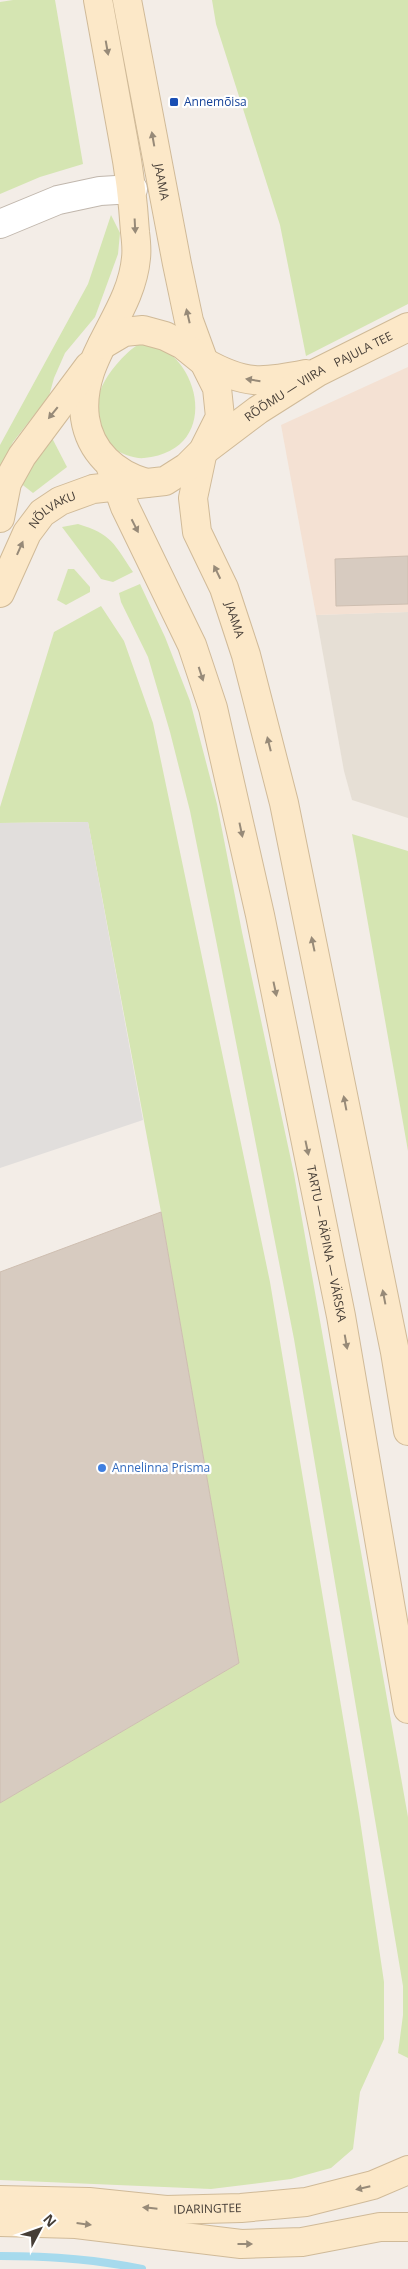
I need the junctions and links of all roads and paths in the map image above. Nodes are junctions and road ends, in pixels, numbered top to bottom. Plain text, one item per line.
1 (98, 0) edge
2 (127, 0) edge
3 (133, 189) junction
4 (0, 224) edge
5 (408, 327) edge
6 (98, 353) junction
7 (204, 362) junction
8 (318, 372) junction
9 (204, 451) junction
10 (113, 475) junction
11 (0, 518) edge
12 (0, 592) edge
13 (408, 1431) edge
14 (408, 1709) edge
15 (408, 2170) edge
16 (0, 2200) edge
17 (0, 2222) edge
18 (408, 2227) edge

1 -> 3 main road
7 -> 2 main road, JAAMA
3 - 4 street
3 -> 6 main road
5 - 8 main road, PAJULA TEE
6 - 7 main road
6 - 10 main road
6 -> 11 main road
8 -> 7 main road, RÕÕMU — VIIRA
7 - 9 main road
8 - 9 main road, RÕÕMU — VIIRA
9 - 10 main road, NÕLVAKU
13 -> 9 main road, JAAMA
12 -> 10 main road, NÕLVAKU
10 -> 14 main road, TARTU — RÄPINA — VÄRSKA
15 -> 16 main road, IDARINGTEE
17 -> 18 main road, IDARINGTEE

